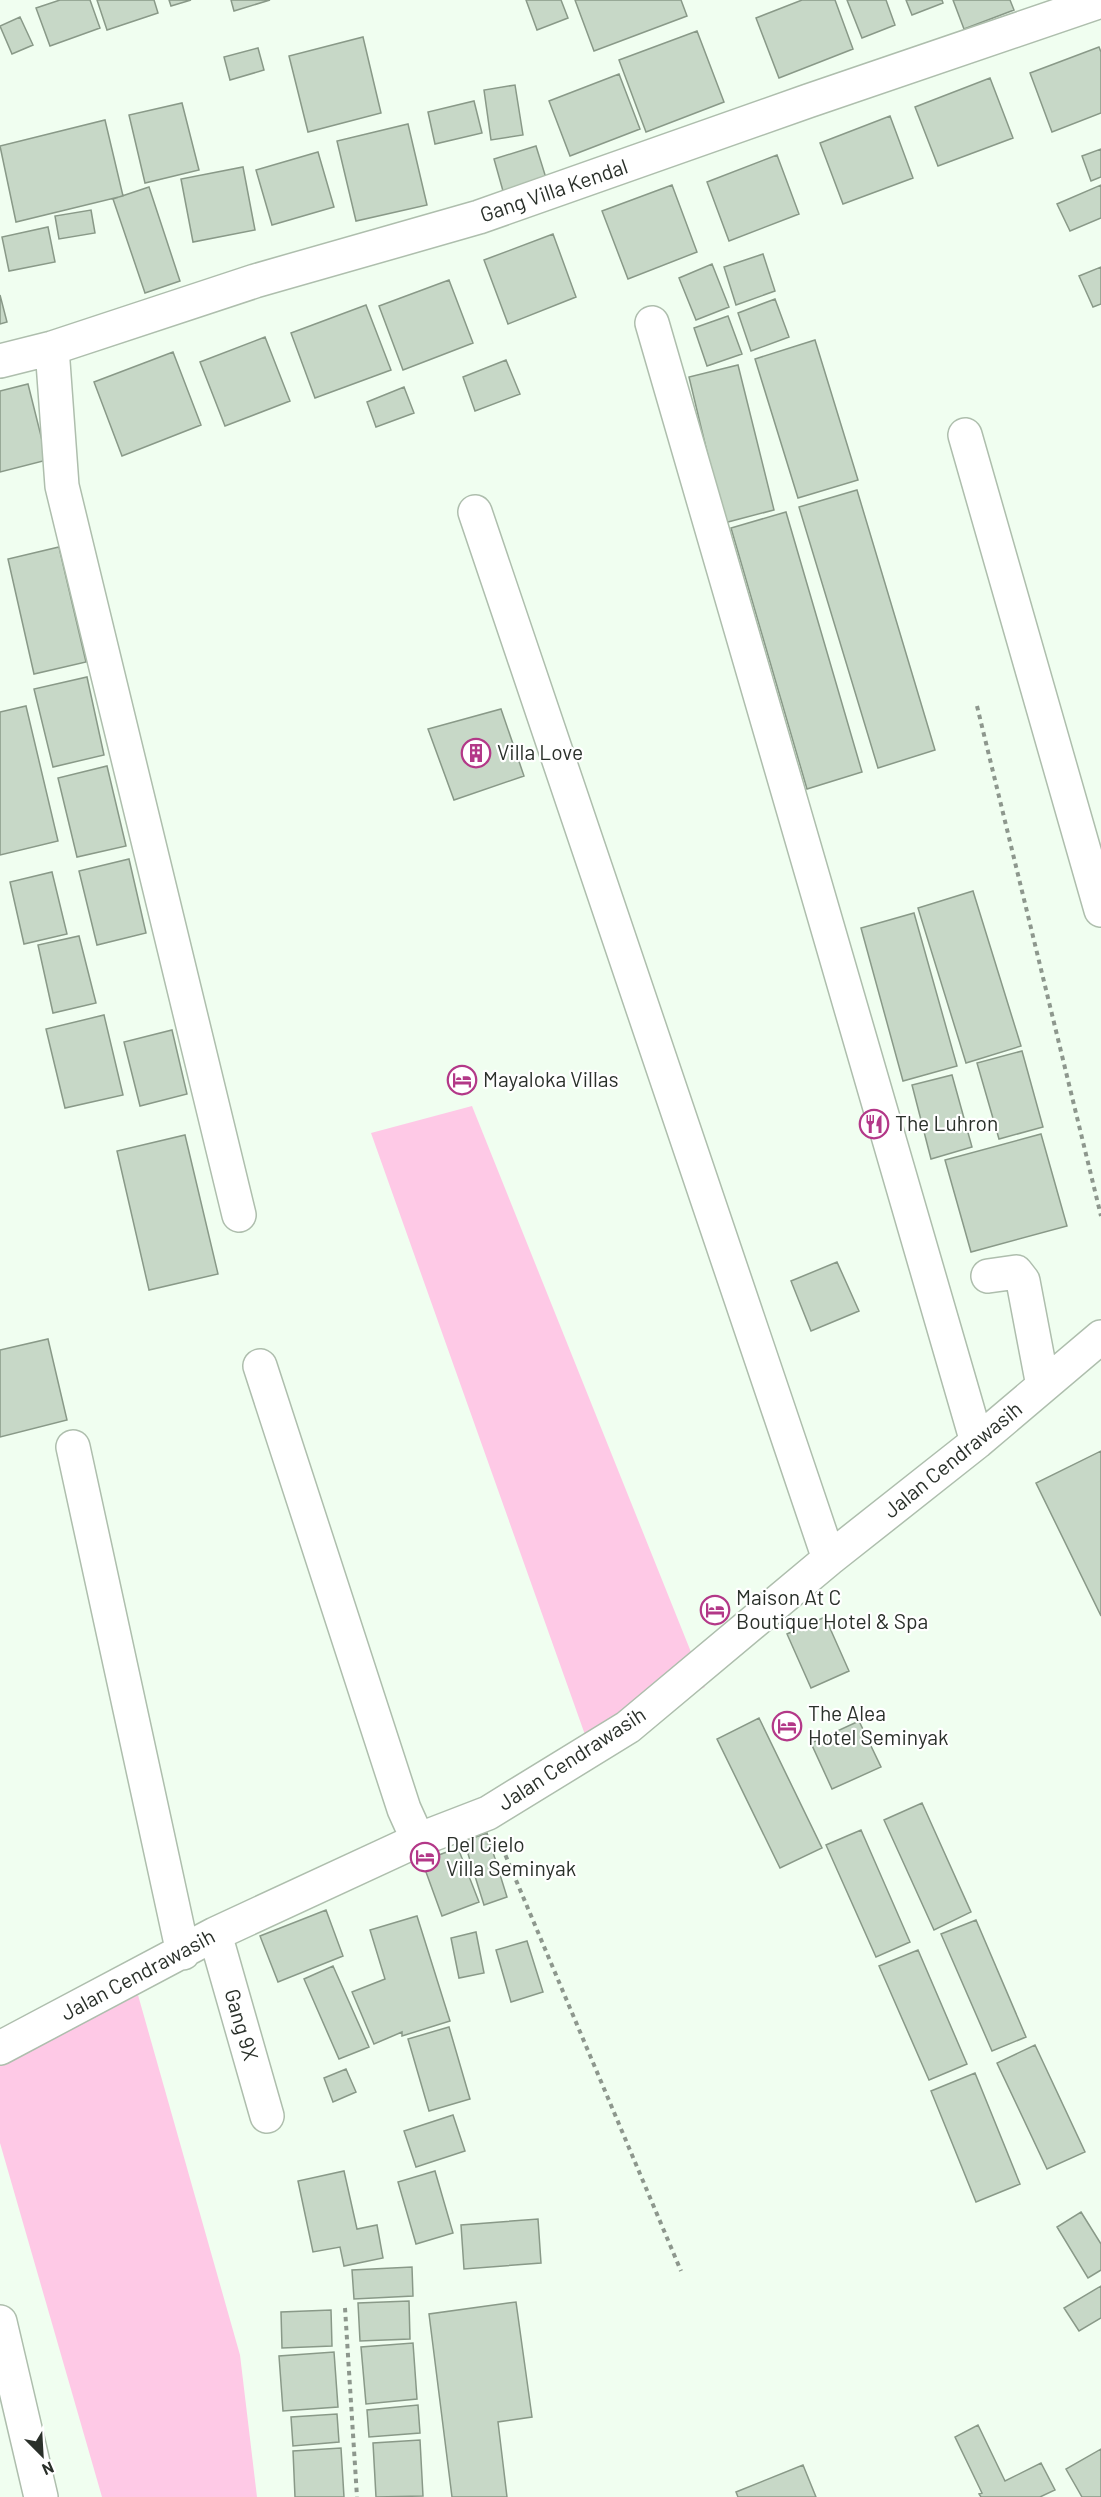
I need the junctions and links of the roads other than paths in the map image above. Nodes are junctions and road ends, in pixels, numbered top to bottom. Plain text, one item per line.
1 (1101, 1) edge
2 (652, 323) dead end
3 (52, 348) junction
4 (0, 361) edge
5 (965, 435) dead end
6 (475, 512) dead end
7 (1101, 910) edge
8 (239, 1215) dead end
9 (988, 1276) dead end
10 (1101, 1337) edge
11 (260, 1366) dead end
12 (1043, 1386) junction
13 (977, 1442) junction
14 (73, 1447) dead end
15 (829, 1559) junction
16 (418, 1840) junction
17 (215, 1934) junction
18 (183, 1953) junction
19 (0, 2048) edge
20 (267, 2116) dead end
21 (0, 2322) edge
22 (41, 2497) edge

1 - 3 street, Gang Villa Kendal
2 - 13 street
3 - 4 street, Gang Villa Kendal
3 - 8 street
5 - 7 street
6 - 15 street
9 - 12 street
10 - 12 street, Jalan Cendrawasih
11 - 16 street
12 - 13 street, Jalan Cendrawasih
13 - 15 street, Jalan Cendrawasih
14 - 18 street
15 - 16 street, Jalan Cendrawasih
16 - 17 street, Jalan Cendrawasih
17 - 18 street, Jalan Cendrawasih
17 - 20 street, Gang 9X
18 - 19 street, Jalan Cendrawasih
21 - 22 street

